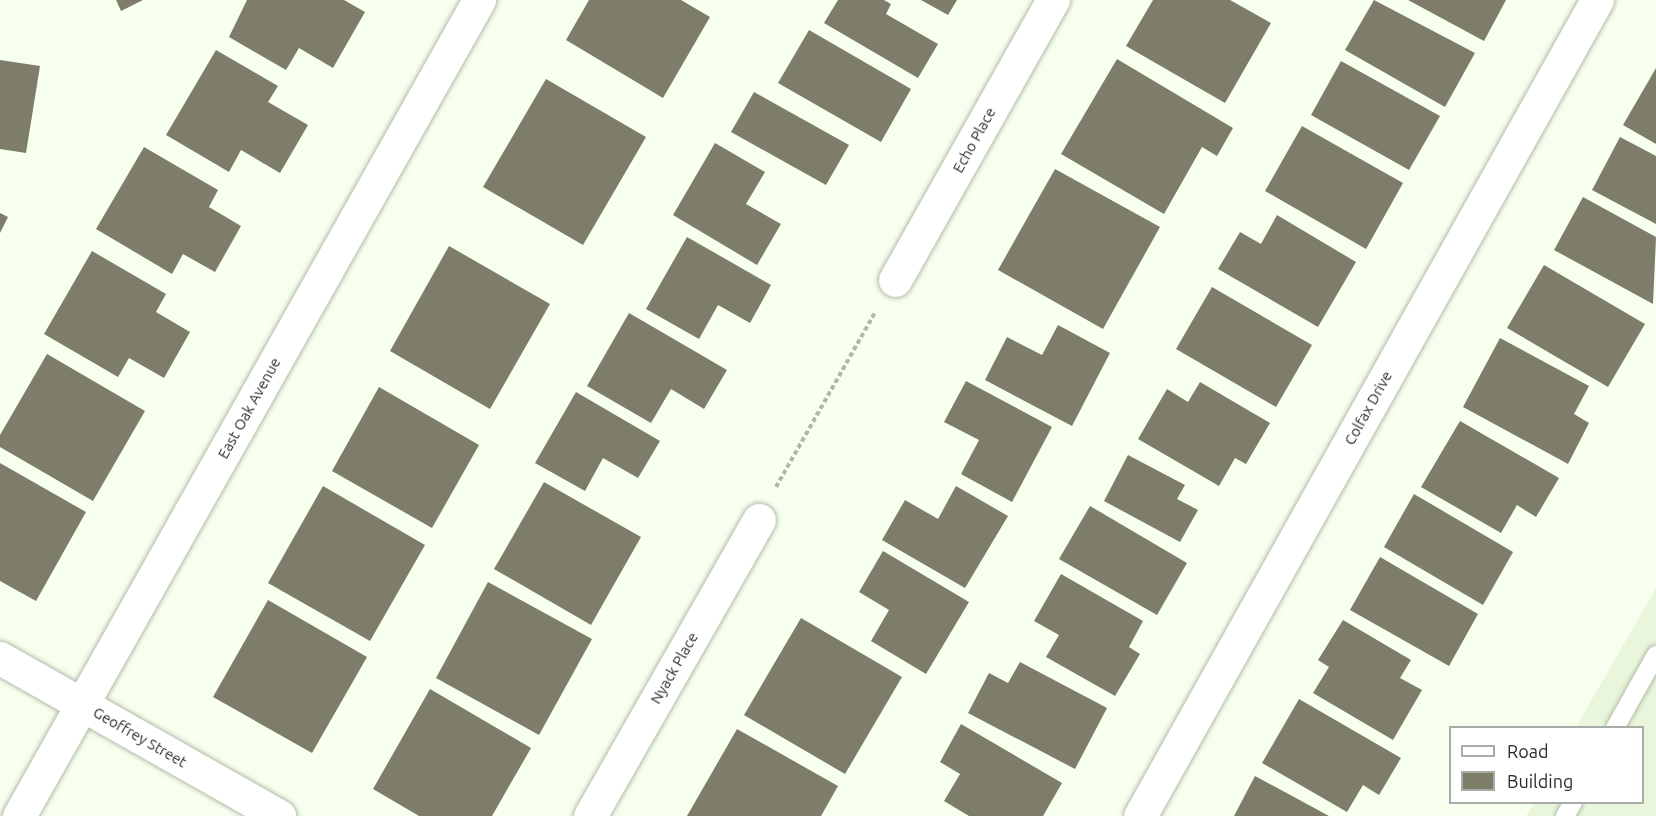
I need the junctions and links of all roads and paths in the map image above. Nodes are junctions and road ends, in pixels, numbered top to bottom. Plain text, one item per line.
1 (479, 0) edge
2 (1053, 0) edge
3 (1597, 0) edge
4 (895, 280) joint
5 (759, 520) joint
6 (1656, 654) edge
7 (0, 658) edge
8 (82, 703) junction
9 (1616, 726) edge
10 (19, 816) edge
11 (279, 816) edge
12 (590, 816) edge
13 (1140, 816) edge

1 - 8 street, East Oak Avenue
2 - 4 street, Echo Place
3 - 13 street, Colfax Drive
4 - 5 path
5 - 12 street, Nyack Place
6 - 9 lane
7 - 8 street, Geoffrey Street
8 - 10 street, East Oak Avenue
8 - 11 street, Geoffrey Street

